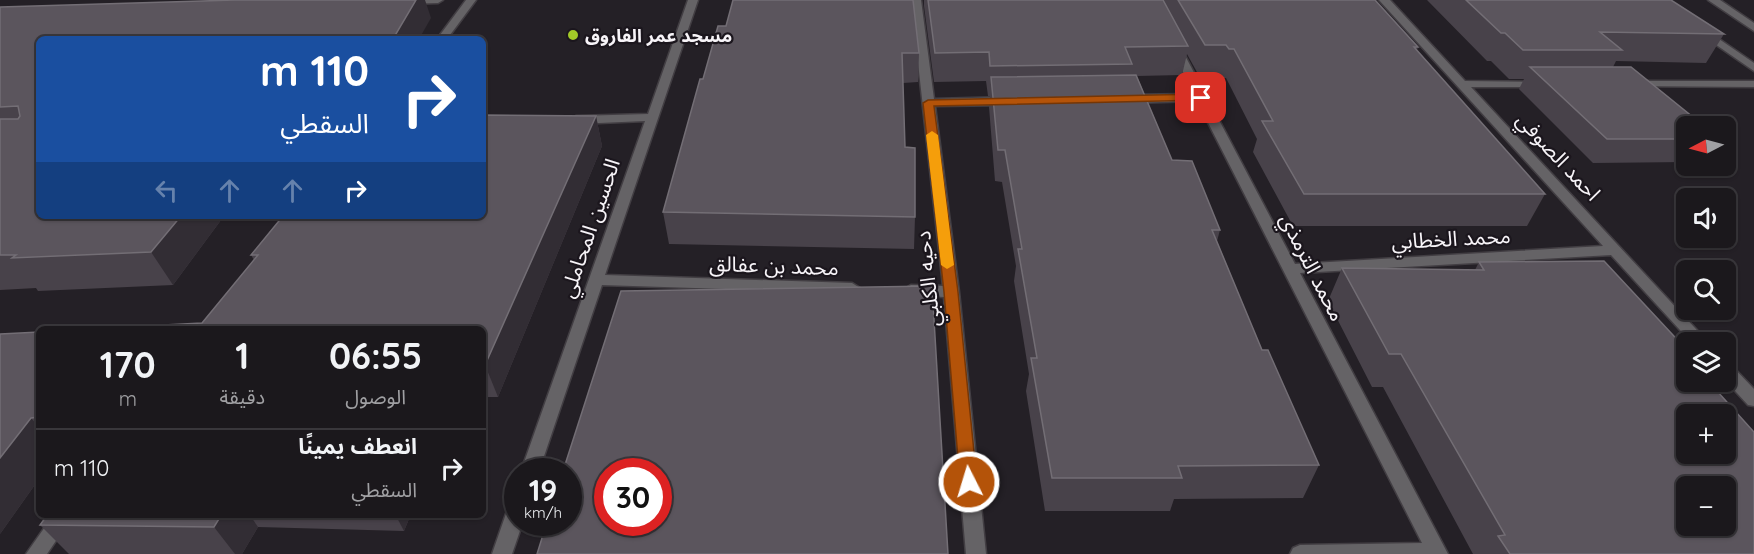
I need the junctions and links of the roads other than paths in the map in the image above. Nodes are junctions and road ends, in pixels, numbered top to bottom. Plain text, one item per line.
1 (438, 0) edge
2 (471, 0) edge
3 (693, 0) edge
4 (916, 0) edge
5 (1384, 0) edge
6 (1713, 0) edge
7 (391, 2) edge
8 (1697, 27) edge
9 (1754, 28) edge
10 (444, 36) edge
11 (1171, 39) edge
12 (1754, 68) edge
13 (1461, 84) junction
14 (1555, 84) edge
15 (1625, 84) edge
16 (1754, 84) edge
17 (1201, 98) junction
18 (1111, 99) edge
19 (1020, 101) edge
20 (928, 103) junction
21 (652, 117) junction
22 (562, 121) edge
23 (1615, 250) junction
24 (1290, 269) junction
25 (597, 280) junction
26 (868, 289) edge
27 (892, 290) edge
28 (951, 292) junction
29 (1691, 332) edge
30 (1736, 381) edge
31 (1754, 400) edge
32 (535, 458) edge
33 (63, 518) edge
34 (508, 536) edge
35 (1437, 552) edge
36 (36, 554) edge
37 (502, 554) edge
38 (975, 554) edge
39 (1300, 554) edge

1 - 7 street
2 - 10 street
3 - 21 street, الحسين المحاملي
4 - 20 street, دحيه الكلبي
5 - 13 street, احمد الصوفي
6 - 9 street
8 - 12 street
11 - 17 street, محمد الترمذي
13 - 14 street
13 - 23 street, احمد الصوفي
15 - 16 street
17 - 18 street
17 - 24 street, محمد الترمذي
19 - 20 street
20 - 28 street, دحيه الكلبي
21 - 22 street
21 - 25 street, الحسين المحاملي
23 - 24 street, محمد الخطابي
23 - 29 street, احمد الصوفي
24 - 35 street, محمد الترمذي
25 - 26 street, محمد بن عفالق
25 - 32 street, الحسين المحاملي
27 - 28 street
28 - 38 street, دحيه الكلبي
30 - 31 street
33 - 36 street
34 - 37 street
35 - 39 street

